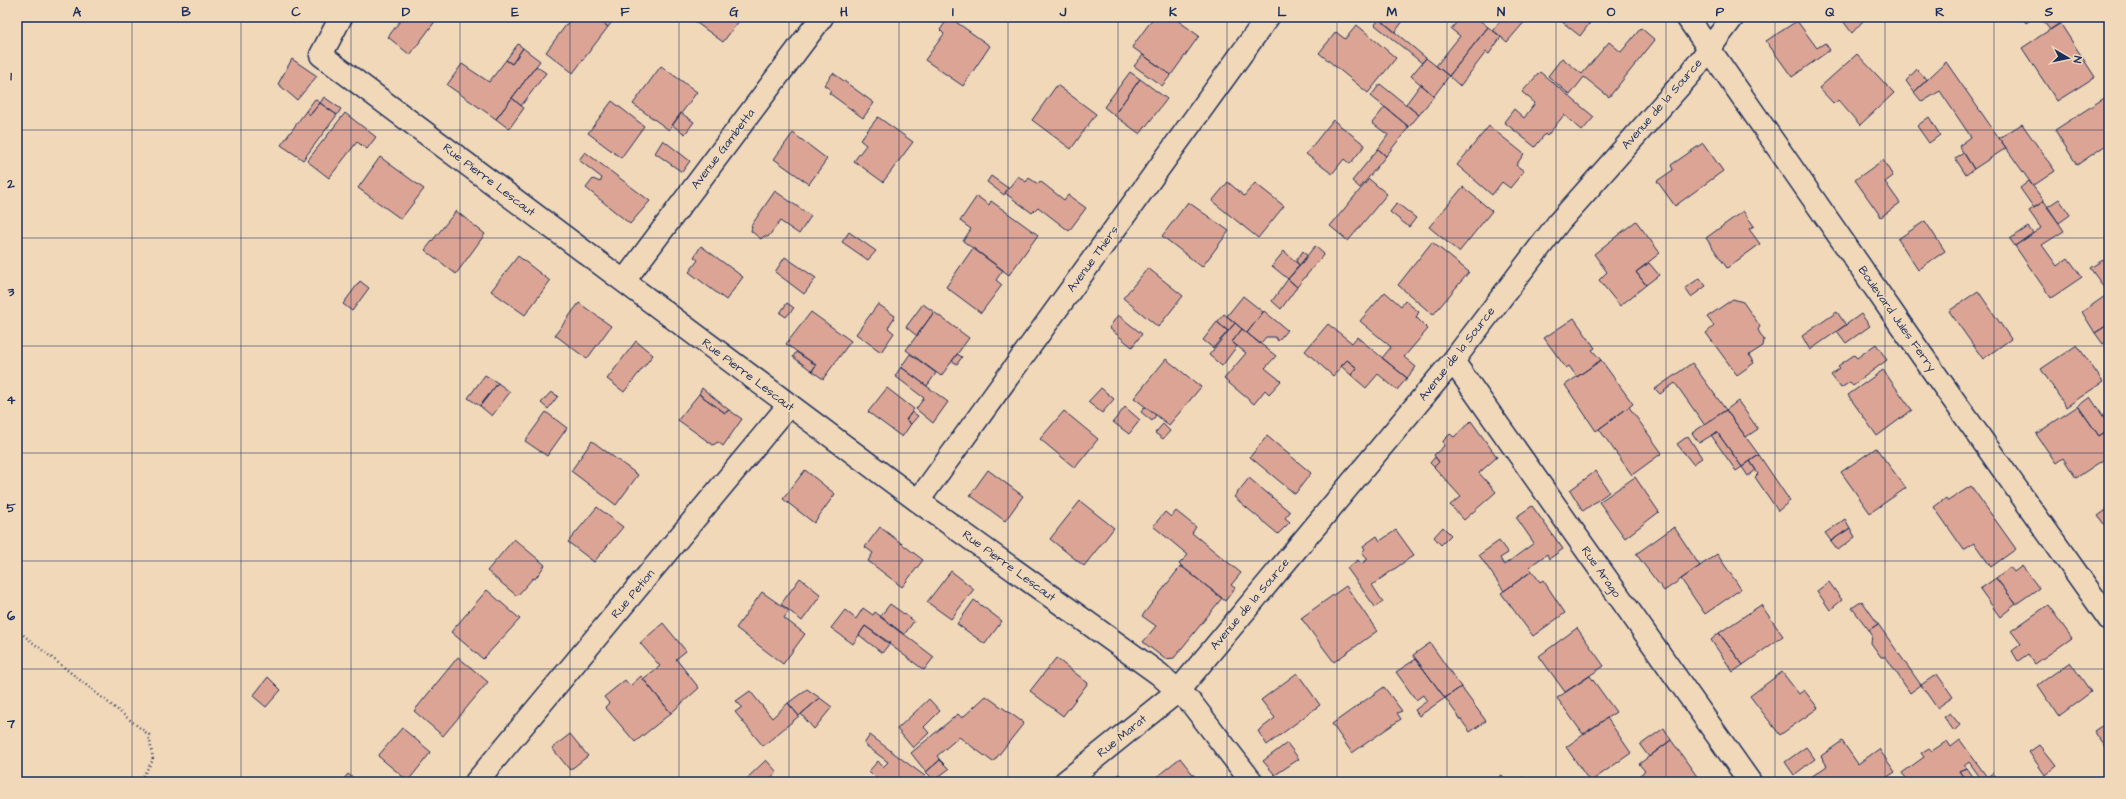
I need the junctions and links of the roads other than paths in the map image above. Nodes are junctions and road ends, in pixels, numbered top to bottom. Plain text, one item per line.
1 (341, 17) edge
2 (822, 17) edge
3 (1268, 17) edge
4 (1687, 17) edge
5 (1733, 17) edge
6 (1710, 48) junction
7 (624, 281) junction
8 (1453, 361) junction
9 (789, 405) junction
10 (918, 501) junction
11 (2109, 619) edge
12 (1178, 691) junction
13 (476, 782) edge
14 (1065, 782) edge
15 (1252, 782) edge
16 (1750, 782) edge

1 - 7 street, Rue Pierre Lescaut
2 - 7 street, Avenue Gambetta
3 - 10 street, Avenue Thiers
4 - 6 street, Boulevard Jules Ferry
5 - 6 street, Avenue de la Source
6 - 8 street, Avenue de la Source
6 - 11 street, Boulevard Jules Ferry
7 - 9 street, Rue Pierre Lescaut
8 - 12 street, Avenue de la Source
8 - 16 street, Rue Arago
9 - 10 street, Rue Pierre Lescaut
9 - 13 street, Rue Petion
10 - 12 street, Rue Pierre Lescaut
12 - 14 street, Rue Marat
12 - 15 street, Rue Pierre Lescaut

